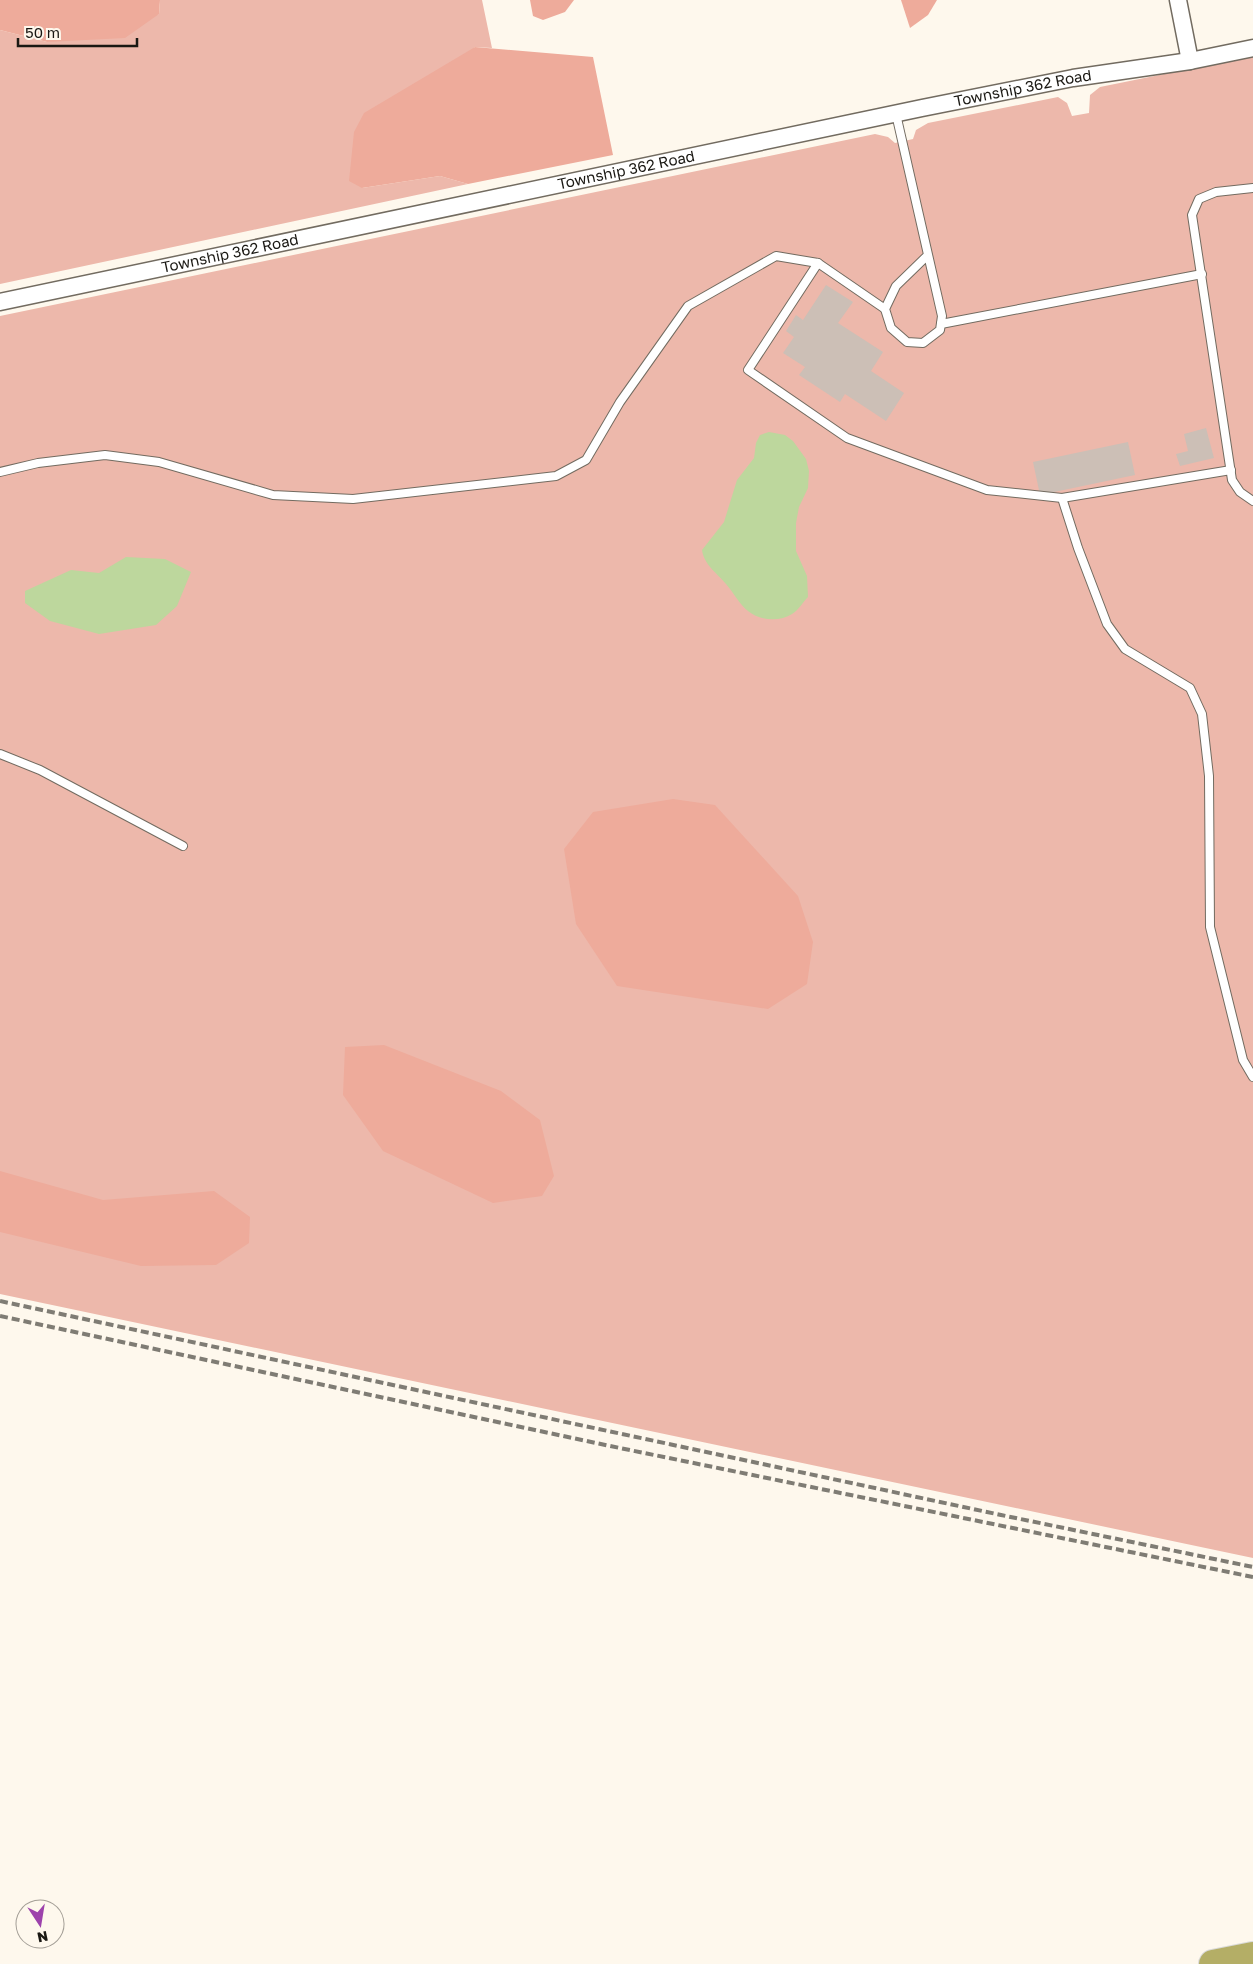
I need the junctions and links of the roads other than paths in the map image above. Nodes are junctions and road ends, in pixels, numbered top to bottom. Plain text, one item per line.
1 (1178, 0) edge
2 (1253, 48) edge
3 (1190, 61) junction
4 (896, 114) junction
5 (1253, 188) edge
6 (928, 255) junction
7 (818, 263) junction
8 (1202, 274) junction
9 (0, 302) edge
10 (885, 309) junction
11 (941, 324) junction
12 (1231, 470) junction
13 (0, 472) edge
14 (1062, 498) junction
15 (1253, 501) edge
16 (0, 754) edge
17 (183, 846) dead end
18 (1253, 1077) edge
19 (1253, 1956) edge
20 (1213, 1964) edge

1 - 3 street
2 - 3 street, Township 362 Road
3 - 4 street, Township 362 Road
4 - 6 lane
4 - 9 street, Township 362 Road
5 - 8 lane
6 - 10 lane
6 - 11 lane
7 - 10 lane
7 - 13 lane
7 - 14 lane
8 - 11 lane
8 - 12 lane
10 - 11 lane
12 - 14 lane
12 - 15 lane
14 - 18 lane
16 - 17 lane
19 - 20 highway

